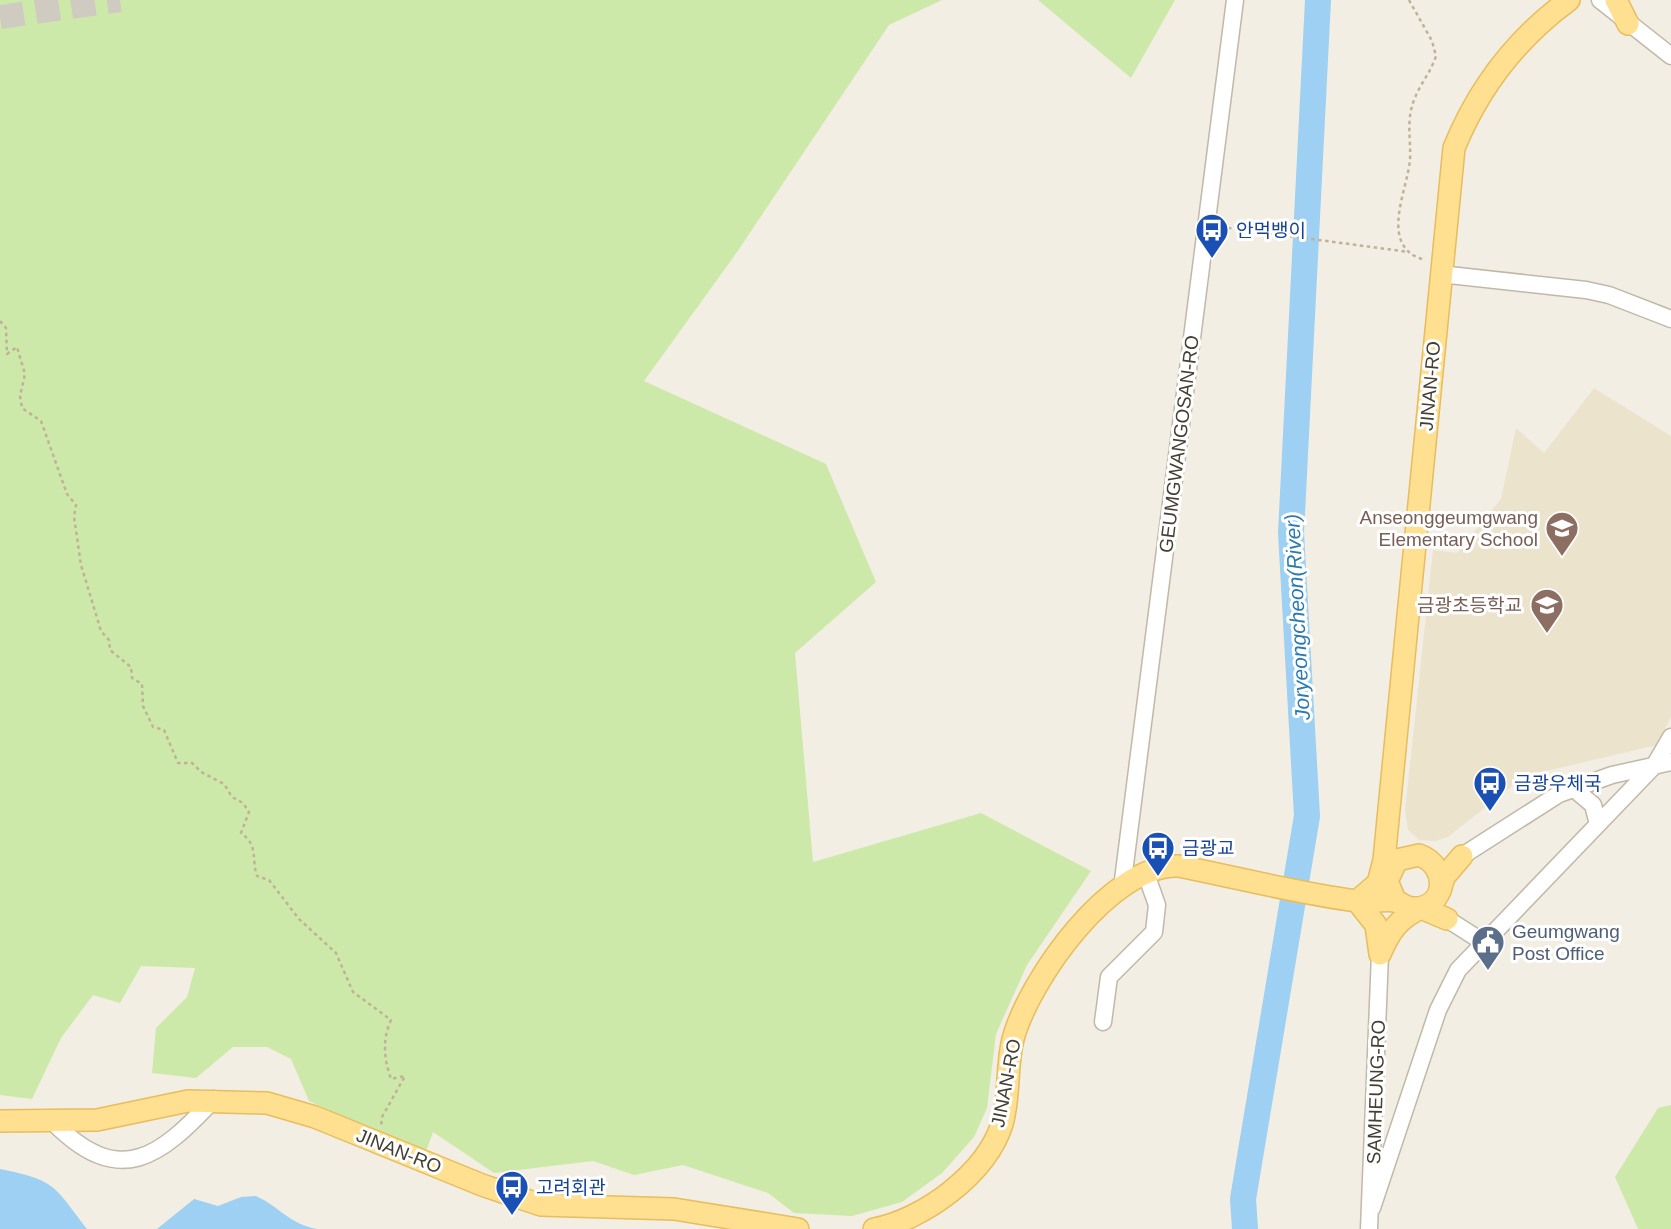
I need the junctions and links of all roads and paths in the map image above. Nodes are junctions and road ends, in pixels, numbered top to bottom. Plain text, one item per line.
1 (1235, 0) edge
2 (1409, 0) edge
3 (1569, 0) edge
4 (1600, 0) edge
5 (1616, 0) edge
6 (1546, 10) edge
7 (1628, 24) junction
8 (1671, 56) edge
9 (1217, 226) dead end
10 (1409, 252) junction
11 (1441, 268) junction
12 (1671, 319) edge
13 (0, 321) edge
14 (1671, 737) edge
15 (1671, 762) edge
16 (1654, 766) junction
17 (1573, 788) junction
18 (1388, 823) junction
19 (1598, 824) junction
20 (1423, 856) junction
21 (1462, 856) junction
22 (1388, 872) junction
23 (1146, 874) junction
24 (1122, 887) junction
25 (1440, 889) junction
26 (1395, 900) junction
27 (1357, 901) junction
28 (1421, 908) junction
29 (1447, 919) junction
30 (1483, 942) junction
31 (1380, 954) junction
32 (1103, 1022) dead end
33 (214, 1099) junction
34 (0, 1121) edge
35 (54, 1123) junction
36 (381, 1129) dead end
37 (1372, 1209) junction
38 (798, 1229) edge
39 (874, 1229) edge
40 (1369, 1229) edge

1 - 24 street, GEUMGWANGOSAN-RO
2 - 10 path
3 - 6 main road, JINAN-RO
4 - 7 street
5 - 7 main road
6 - 11 main road, JINAN-RO
7 - 8 street
9 - 10 path
10 - 11 path
11 - 12 street
11 - 18 main road, JINAN-RO
13 - 36 path
14 - 16 street
15 - 16 street
16 - 17 street
16 - 19 street
17 - 19 street
17 - 21 street
18 - 20 main road
18 - 22 main road
18 - 27 main road
19 - 30 street
20 - 21 main road
20 - 22 main road
20 - 25 main road
21 - 25 main road
22 - 26 main road
22 - 27 main road
23 - 24 main road, JINAN-RO
23 - 27 main road, JINAN-RO
23 - 32 street
24 - 39 main road, JINAN-RO
25 - 28 main road
25 - 29 main road
26 - 27 main road
26 - 28 main road
26 - 31 main road
27 - 31 main road
28 - 29 main road
28 - 31 main road
29 - 30 street
30 - 37 street
31 - 37 street, SAMHEUNG-RO
33 - 35 main road, JINAN-RO
33 - 35 street
33 - 38 main road, JINAN-RO
34 - 35 main road, JINAN-RO
37 - 40 street, SAMHEUNG-RO

